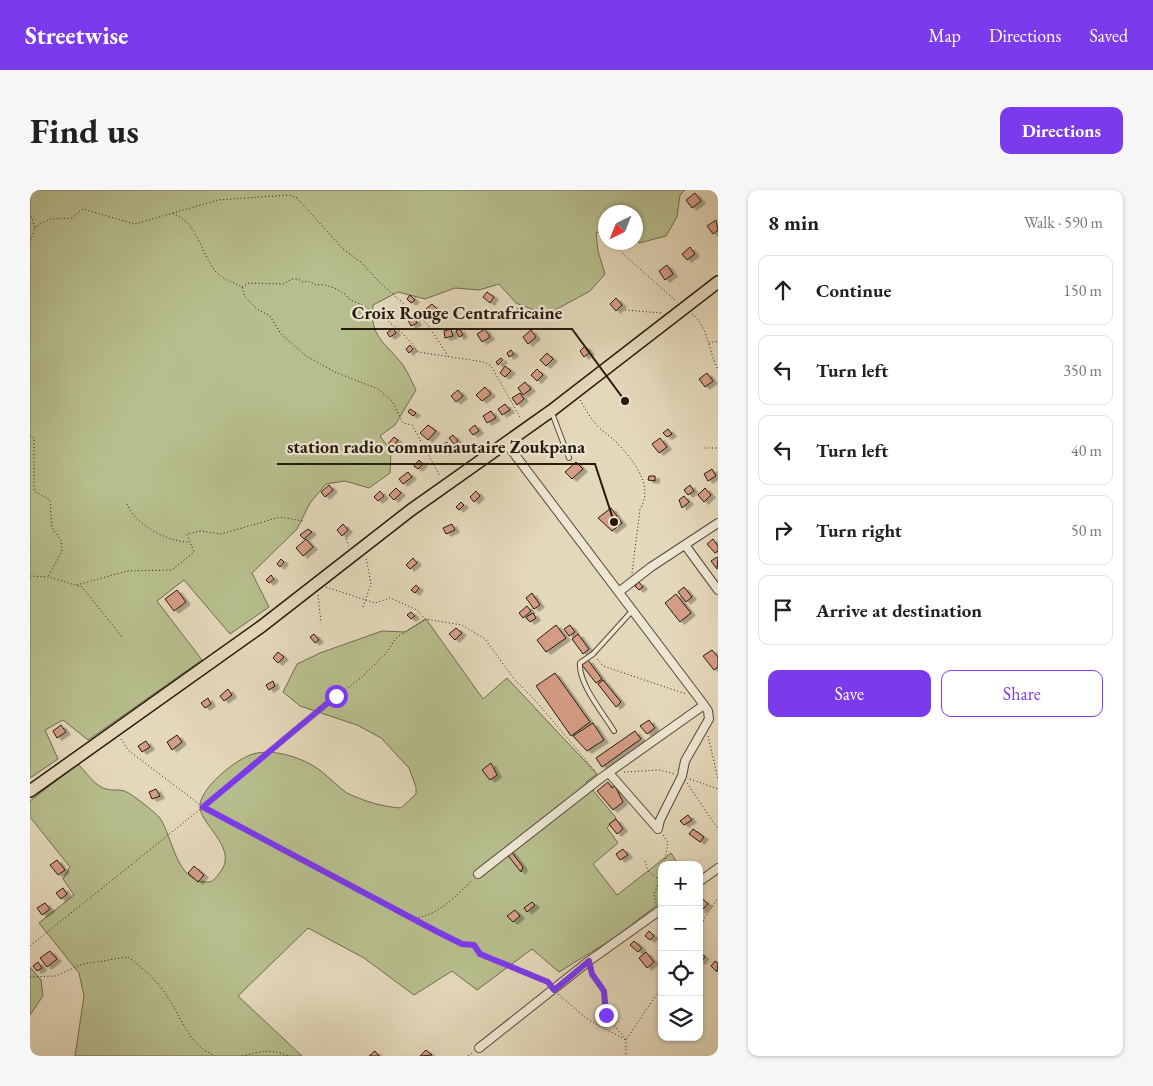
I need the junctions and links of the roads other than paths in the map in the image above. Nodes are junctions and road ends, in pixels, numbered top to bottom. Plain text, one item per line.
1 (718, 282) edge
2 (551, 411) junction
3 (506, 443) junction
4 (569, 458) dead end
5 (718, 523) edge
6 (684, 545) junction
7 (718, 590) edge
8 (620, 591) junction
9 (632, 611) junction
10 (703, 702) junction
11 (614, 731) dead end
12 (609, 773) junction
13 (30, 791) edge
14 (718, 868) edge
15 (478, 874) road end
16 (703, 879) edge
17 (658, 911) edge
18 (479, 1048) dead end

1 - 2 main road
2 - 3 main road
2 - 4 lane
3 - 8 street
3 - 13 main road
5 - 6 street
6 - 7 street
6 - 8 street
8 - 9 street
9 - 10 street
9 - 11 lane
10 - 12 street
10 - 12 street
12 - 15 street
14 - 16 street
17 - 18 street

